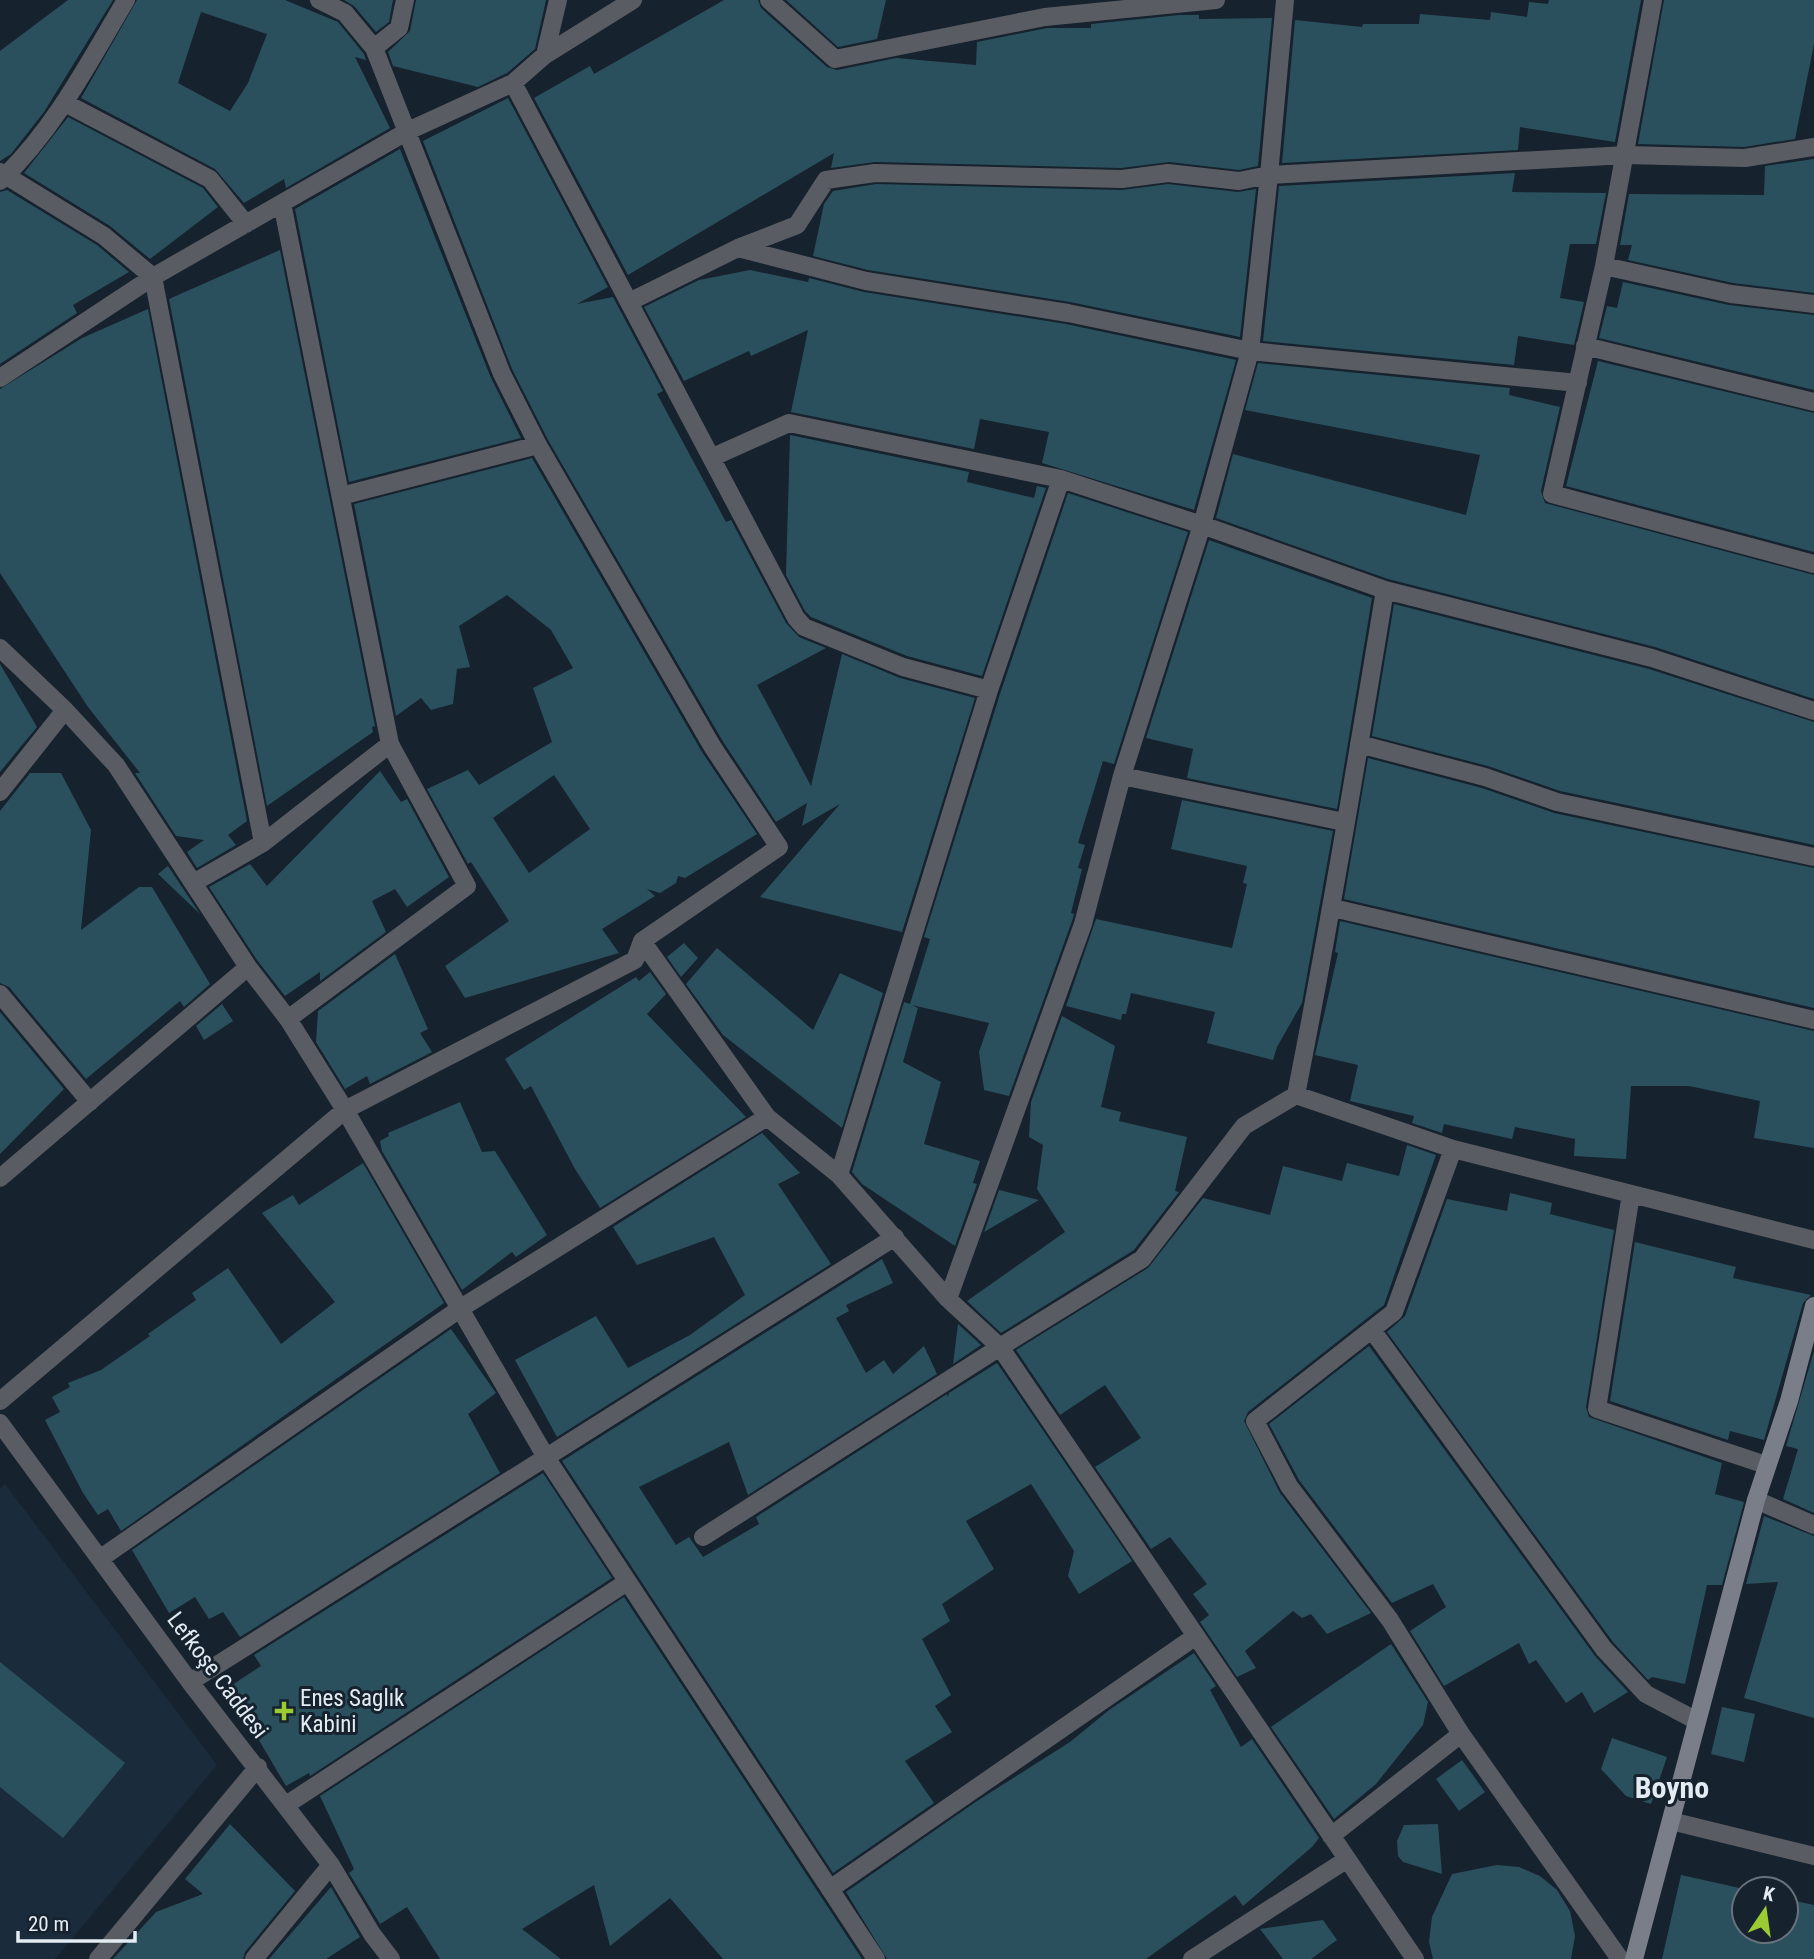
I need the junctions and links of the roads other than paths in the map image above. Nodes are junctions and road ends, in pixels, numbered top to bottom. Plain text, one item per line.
1 (126, 0) edge
2 (318, 0) edge
3 (405, 0) edge
4 (558, 0) edge
5 (633, 0) edge
6 (1216, 0) edge
7 (1285, 0) edge
8 (1653, 0) edge
9 (775, 2) edge
10 (1138, 4) edge
11 (1047, 8) edge
12 (374, 48) junction
13 (545, 55) junction
14 (513, 83) junction
15 (65, 103) junction
16 (408, 131) junction
17 (1814, 148) edge
18 (1626, 155) junction
19 (1269, 175) junction
20 (2, 176) edge
21 (282, 203) junction
22 (246, 224) junction
23 (738, 248) junction
24 (1604, 266) junction
25 (153, 278) junction
26 (629, 302) junction
27 (1814, 304) edge
28 (1585, 346) junction
29 (1250, 351) junction
30 (0, 378) edge
31 (1578, 383) junction
32 (1814, 402) edge
33 (538, 445) junction
34 (713, 457) junction
35 (1061, 479) junction
36 (341, 496) junction
37 (1202, 525) junction
38 (1814, 564) edge
39 (1385, 590) junction
40 (0, 648) edge
41 (989, 691) junction
42 (65, 710) junction
43 (1814, 711) edge
44 (390, 744) junction
45 (1359, 744) junction
46 (1122, 776) junction
47 (0, 792) edge
48 (1344, 822) junction
49 (263, 844) junction
50 (1814, 858) edge
51 (195, 882) junction
52 (1333, 908) junction
53 (642, 941) junction
54 (248, 967) junction
55 (0, 995) edge
56 (288, 1019) junction
57 (1814, 1020) edge
58 (1296, 1095) junction
59 (90, 1102) junction
60 (345, 1110) junction
61 (767, 1117) junction
62 (1453, 1149) junction
63 (839, 1175) junction
64 (0, 1178) edge
65 (1631, 1194) junction
66 (895, 1237) junction
67 (1814, 1240) edge
68 (948, 1298) junction
69 (1814, 1306) edge
70 (461, 1308) junction
71 (1372, 1330) junction
72 (1000, 1347) junction
73 (1809, 1348) edge
74 (0, 1401) edge
75 (0, 1423) edge
76 (547, 1459) junction
77 (1766, 1465) junction
78 (1756, 1500) junction
79 (1814, 1525) edge
80 (703, 1536) dead end
81 (101, 1558) junction
82 (628, 1582) junction
83 (1196, 1636) junction
84 (190, 1682) junction
85 (1697, 1721) junction
86 (1461, 1734) junction
87 (258, 1767) junction
88 (286, 1805) junction
89 (1671, 1821) junction
90 (1331, 1836) junction
91 (1814, 1856) edge
92 (1346, 1860) junction
93 (331, 1865) junction
94 (830, 1889) junction
95 (98, 1959) edge
96 (254, 1959) edge
97 (391, 1959) edge
98 (876, 1959) edge
99 (1192, 1959) edge
100 (1415, 1959) edge
101 (1620, 1959) edge
102 (1634, 1959) edge

1 - 15 street
2 - 12 street
3 - 12 street
4 - 13 street
5 - 13 street
6 - 10 street
7 - 19 street
8 - 18 street
9 - 11 street
10 - 11 street
12 - 16 street
13 - 14 street
14 - 16 street
14 - 26 street
15 - 20 street
15 - 22 street
16 - 21 street
16 - 33 street
17 - 18 street
18 - 19 street
18 - 24 street
19 - 23 street
19 - 29 street
20 - 25 street
21 - 22 street
21 - 36 street
22 - 25 street
23 - 26 street
23 - 29 street
24 - 27 street
24 - 28 street
25 - 30 street
25 - 49 street
26 - 34 street
28 - 31 street
28 - 32 street
29 - 31 street
29 - 37 street
31 - 38 street
33 - 36 street
33 - 53 street
34 - 35 street
34 - 41 street
35 - 37 street
35 - 41 street
36 - 44 street
37 - 39 street
37 - 46 street
39 - 43 street
39 - 45 street
40 - 42 street
41 - 63 street
42 - 47 street
42 - 51 street
44 - 49 street
44 - 56 street
45 - 48 street
45 - 50 street
46 - 48 street
46 - 68 street
48 - 52 street
49 - 51 street
51 - 54 street
52 - 57 street
52 - 58 street
53 - 60 street
53 - 61 street
54 - 56 street
54 - 59 street
55 - 59 street
56 - 60 street
58 - 62 street
58 - 72 street
59 - 64 street
60 - 70 street
60 - 74 street
61 - 63 street
61 - 70 street
62 - 65 street
62 - 71 street
63 - 66 street
65 - 67 street
65 - 77 street
66 - 68 street
66 - 76 street
68 - 72 street
69 - 73 street
70 - 76 street
70 - 81 street
71 - 85 street
71 - 86 street
72 - 80 street
72 - 83 street
73 - 77 street
75 - 81 street, Lefkoşe Caddesi
76 - 82 street
76 - 84 street
77 - 78 street
78 - 79 street
78 - 85 street
81 - 84 street, Lefkoşe Caddesi
82 - 88 street
82 - 94 street
83 - 90 street
83 - 94 street
84 - 87 street, Lefkoşe Caddesi
85 - 89 street
86 - 90 street
86 - 101 street
87 - 88 street, Lefkoşe Caddesi
87 - 95 street
88 - 93 street, Lefkoşe Caddesi
89 - 91 street
89 - 102 street
90 - 92 street
92 - 99 street
92 - 100 street
93 - 96 street
93 - 97 street, Lefkoşe Caddesi
94 - 98 street

